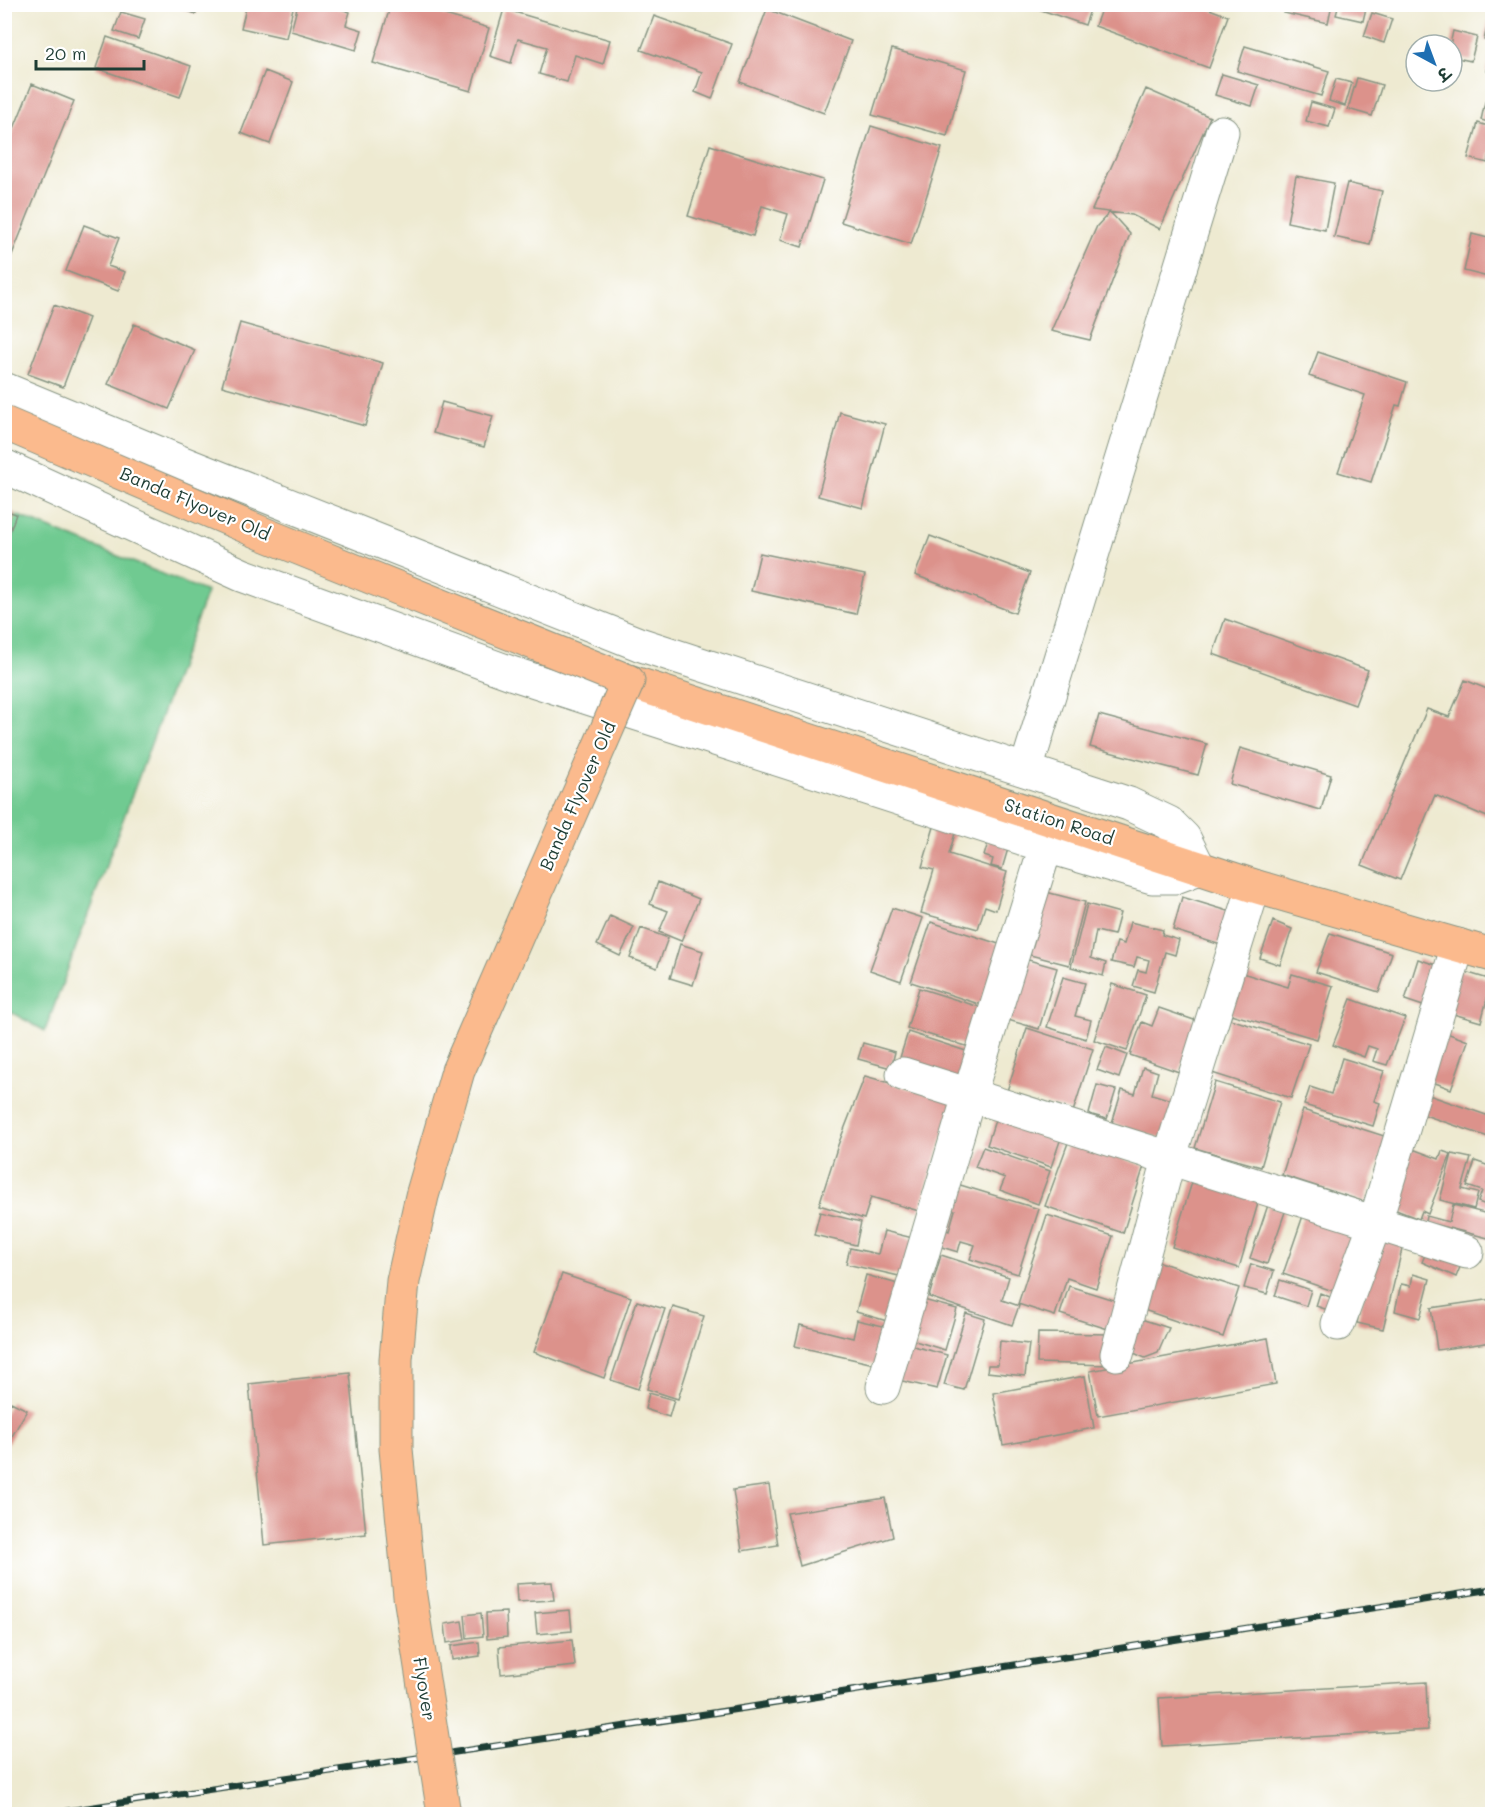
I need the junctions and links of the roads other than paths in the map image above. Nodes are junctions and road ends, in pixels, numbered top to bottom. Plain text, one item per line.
1 (1222, 132) dead end
2 (4, 389) edge
3 (4, 423) edge
4 (4, 466) edge
5 (628, 681) junction
6 (1026, 770) junction
7 (1047, 846) junction
8 (1199, 868) junction
9 (1254, 886) junction
10 (1458, 945) junction
11 (1492, 956) edge
12 (903, 1074) dead end
13 (969, 1096) junction
14 (1169, 1159) junction
15 (1375, 1223) junction
16 (1467, 1252) dead end
17 (1338, 1324) dead end
18 (1117, 1354) dead end
19 (883, 1387) dead end
20 (406, 1564) joint
21 (444, 1815) edge

1 - 6 street
2 - 6 street
3 - 5 main road, Banda Flyover Old, bridge
4 - 7 street
5 - 8 main road, Station Road
5 - 20 main road, Banda Flyover Old, bridge
6 - 8 street
7 - 8 street
7 - 13 street
8 - 9 main road, Station Road
9 - 10 main road, Station Road
9 - 14 street
10 - 11 main road, Station Road
10 - 15 street
12 - 13 street
13 - 14 street
13 - 19 street
14 - 15 street
14 - 18 street
15 - 16 street
15 - 17 street
20 - 21 main road, Flyover, bridge

